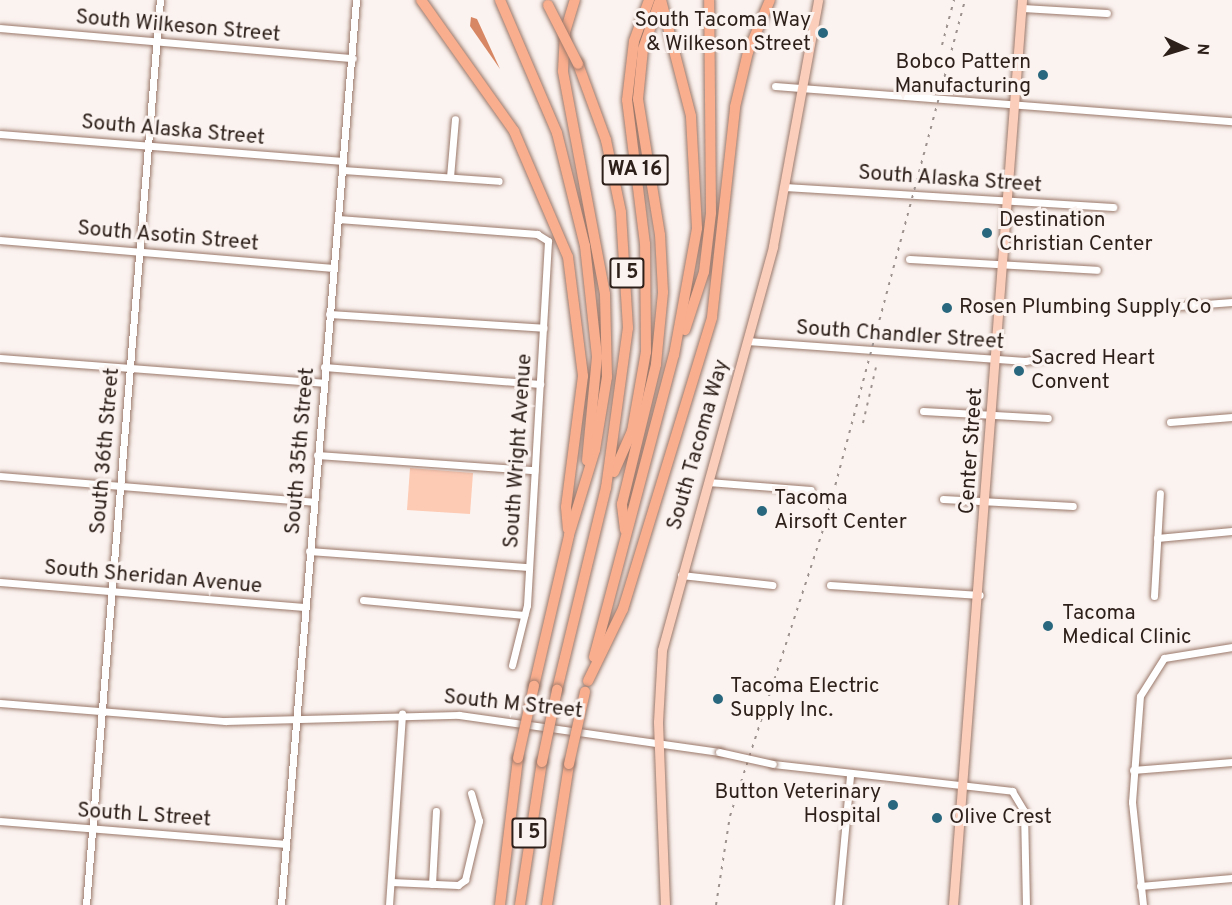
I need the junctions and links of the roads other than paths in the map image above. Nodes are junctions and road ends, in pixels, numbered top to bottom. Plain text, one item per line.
1 (160, 0) edge
2 (356, 0) edge
3 (421, 0) edge
4 (500, 0) edge
5 (575, 0) edge
6 (649, 0) edge
7 (660, 0) edge
8 (709, 0) edge
9 (771, 0) edge
10 (818, 0) edge
11 (546, 3) edge
12 (1022, 4) edge
13 (1107, 13) dead end
14 (0, 28) edge
15 (157, 42) junction
16 (353, 58) junction
17 (775, 86) dead end
18 (802, 89) junction
19 (1015, 105) junction
20 (455, 119) dead end
21 (1232, 121) edge
22 (0, 134) edge
23 (148, 146) junction
24 (344, 161) junction
25 (343, 170) junction
26 (450, 177) junction
27 (500, 181) dead end
28 (784, 186) junction
29 (1008, 201) junction
30 (1113, 207) dead end
31 (338, 219) junction
32 (0, 240) edge
33 (140, 252) junction
34 (909, 260) dead end
35 (1003, 265) junction
36 (333, 268) junction
37 (1097, 270) dead end
38 (1232, 302) edge
39 (1179, 306) dead end
40 (329, 314) junction
41 (544, 328) junction
42 (747, 341) junction
43 (674, 355) junction
44 (1050, 357) dead end
45 (0, 358) edge
46 (996, 360) junction
47 (324, 367) junction
48 (129, 368) junction
49 (323, 383) junction
50 (540, 384) junction
51 (923, 411) dead end
52 (992, 415) junction
53 (1232, 417) edge
54 (1048, 418) dead end
55 (1170, 422) dead end
56 (317, 455) junction
57 (534, 470) junction
58 (586, 471) junction
59 (0, 476) edge
60 (708, 482) junction
61 (119, 486) junction
62 (606, 488) junction
63 (811, 490) dead end
64 (1160, 493) dead end
65 (943, 499) dead end
66 (986, 501) junction
67 (313, 502) junction
68 (1072, 506) dead end
69 (1232, 531) edge
70 (569, 535) junction
71 (626, 536) junction
72 (1156, 538) junction
73 (309, 551) junction
74 (528, 567) junction
75 (681, 575) junction
76 (0, 582) edge
77 (772, 585) dead end
78 (830, 585) dead end
79 (111, 591) junction
80 (980, 595) junction
81 (1154, 596) dead end
82 (363, 600) dead end
83 (304, 607) junction
84 (524, 615) junction
85 (1232, 647) edge
86 (512, 665) dead end
87 (586, 687) junction
88 (0, 703) edge
89 (101, 712) junction
90 (402, 713) junction
91 (295, 719) junction
92 (659, 740) junction
93 (1232, 762) edge
94 (1133, 770) junction
95 (850, 775) junction
96 (963, 785) junction
97 (471, 793) dead end
98 (436, 811) dead end
99 (0, 821) edge
100 (92, 829) junction
101 (286, 844) junction
102 (1232, 878) edge
103 (391, 882) junction
104 (432, 884) junction
105 (1140, 886) junction
106 (86, 905) edge
107 (281, 905) edge
108 (389, 905) edge
109 (500, 905) edge
110 (520, 905) edge
111 (547, 905) edge
112 (665, 905) edge
113 (838, 905) edge
114 (953, 905) edge
115 (1026, 905) edge
116 (1143, 905) edge

1 - 15 street, South 36th Street
2 - 16 street, South 35th Street
3 - 70 highway
4 - 58 highway
5 - 58 highway
6 - 62 highway, WA 16
7 - 43 highway, I 5
7 - 71 highway
8 - 43 highway
9 - 87 highway
10 - 18 main road, South Tacoma Way
11 - 62 highway, I 5, bridge
12 - 13 street
12 - 19 main road, Center Street
14 - 15 street, South Wilkeson Street
15 - 16 street, South Wilkeson Street
15 - 23 street, South 36th Street
16 - 24 street, South 35th Street
17 - 18 street
18 - 19 street
18 - 28 main road, South Tacoma Way
19 - 21 street
19 - 29 main road, Center Street
20 - 26 street
22 - 23 street, South Alaska Street
23 - 24 street, South Alaska Street
23 - 33 street, South 36th Street
24 - 25 street, South 35th Street
25 - 26 street
25 - 31 street, South 35th Street
26 - 27 street
28 - 29 street, South Alaska Street
28 - 42 main road, South Tacoma Way
29 - 30 street, South Alaska Street
29 - 35 main road, Center Street
31 - 36 street, South 35th Street
31 - 41 street, South Wright Avenue
32 - 33 street, South Asotin Street
33 - 36 street, South Asotin Street
33 - 48 street, South 36th Street
34 - 35 street
35 - 37 street
35 - 46 main road, Center Street
36 - 40 street, South 35th Street
38 - 39 street
40 - 41 street
40 - 47 street, South 35th Street
41 - 50 street, South Wright Avenue
42 - 46 street, South Chandler Street
42 - 60 main road, South Tacoma Way
43 - 71 highway, I 5
44 - 46 street, South Chandler Street
45 - 48 street
46 - 52 main road, Center Street
47 - 49 street, South 35th Street
47 - 50 street
48 - 49 street
48 - 61 street, South 36th Street
49 - 56 street, South 35th Street
50 - 57 street, South Wright Avenue
51 - 52 street
52 - 54 street
52 - 66 main road, Center Street
53 - 55 street
56 - 57 street
56 - 67 street, South 35th Street
57 - 74 street, South Wright Avenue
58 - 70 highway
59 - 61 street
60 - 63 street
60 - 75 main road, South Tacoma Way
61 - 67 street
61 - 79 street, South 36th Street
62 - 110 highway, I 5, bridge
64 - 72 street
65 - 66 street
66 - 68 street
66 - 80 main road, Center Street
67 - 73 street, South 35th Street
69 - 72 street
70 - 109 highway, bridge
71 - 87 highway, I 5
72 - 81 street
73 - 74 street
73 - 83 street, South 35th Street
74 - 84 street, South Wright Avenue
75 - 77 street
75 - 92 main road, South Tacoma Way
76 - 79 street, South Sheridan Avenue
78 - 80 street
79 - 83 street, South Sheridan Avenue
79 - 89 street, South 36th Street
80 - 96 main road, Center Street
82 - 84 street
83 - 91 street, South 35th Street
84 - 86 street, South Wright Avenue
85 - 94 street
87 - 111 highway, I 5, bridge
88 - 89 street, South M Street
89 - 91 street, South M Street
89 - 100 street, South 36th Street
90 - 91 street, South M Street
90 - 92 street, South M Street
90 - 103 street
91 - 101 street, South 35th Street
92 - 95 street, South M Street, bridge
92 - 112 main road, South Tacoma Way
93 - 94 street
94 - 105 street
95 - 96 street, South M Street
95 - 113 street
96 - 114 main road, Center Street
96 - 115 street, South M Street
97 - 104 street
98 - 104 street
99 - 100 street, South L Street
100 - 101 street, South L Street
100 - 106 street, South 36th Street
101 - 107 street, South 35th Street
102 - 105 street
103 - 104 street
103 - 108 street
105 - 116 street

